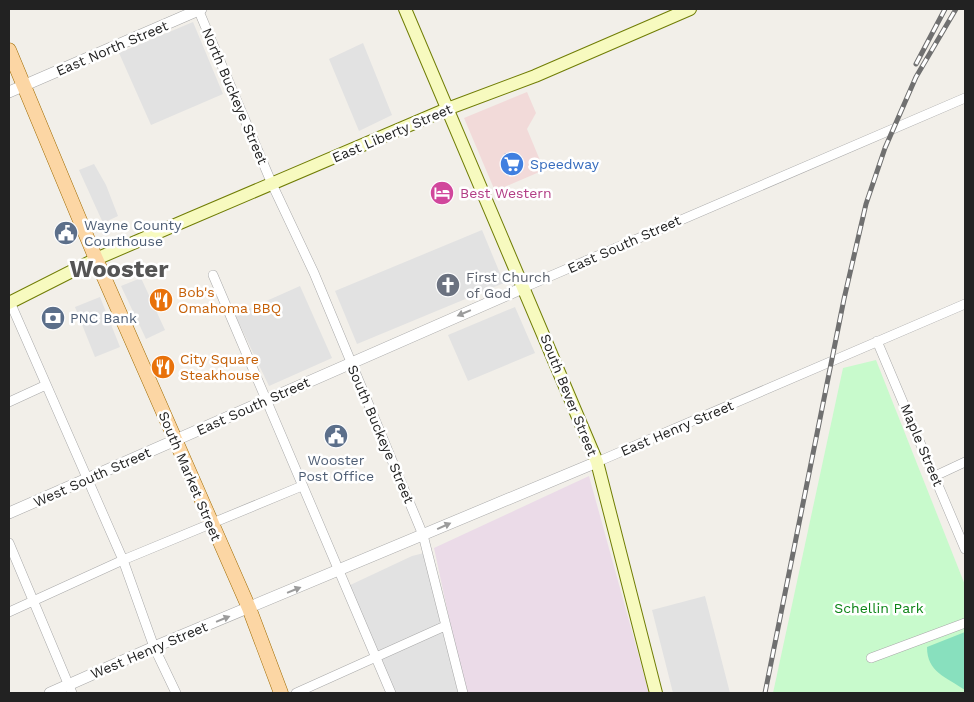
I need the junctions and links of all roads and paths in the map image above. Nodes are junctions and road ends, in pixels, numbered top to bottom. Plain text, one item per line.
1 (199, 9) edge
2 (406, 9) edge
3 (690, 9) edge
4 (9, 50) edge
5 (24, 86) junction
6 (9, 92) edge
7 (965, 98) edge
8 (447, 109) junction
9 (272, 184) junction
10 (96, 260) junction
11 (213, 275) dead end
12 (524, 287) junction
13 (9, 302) edge
14 (965, 304) edge
15 (877, 341) junction
16 (351, 362) junction
17 (46, 385) junction
18 (268, 401) junction
19 (9, 402) edge
20 (174, 440) junction
21 (597, 462) junction
22 (965, 462) edge
23 (935, 476) junction
24 (88, 479) junction
25 (302, 486) junction
26 (9, 513) edge
27 (210, 524) junction
28 (423, 535) junction
29 (9, 543) edge
30 (965, 549) edge
31 (123, 560) junction
32 (338, 572) junction
33 (32, 602) junction
34 (249, 608) junction
35 (9, 612) edge
36 (965, 623) edge
37 (445, 626) junction
38 (154, 647) junction
39 (376, 657) junction
40 (871, 658) dead end
41 (70, 689) edge
42 (50, 693) edge
43 (176, 693) edge
44 (281, 693) edge
45 (296, 693) edge
46 (391, 693) edge
47 (463, 693) edge
48 (656, 693) edge

1 - 5 street, East North Street
1 - 9 street, North Buckeye Street
2 - 8 main road, South Bever Street
3 - 8 main road, East Liberty Street
4 - 5 main road, South Market Street
5 - 6 street, East North Street
5 - 10 main road, South Market Street
7 - 12 street, East South Street
8 - 9 main road, East Liberty Street
8 - 12 main road, South Bever Street
9 - 10 main road, East Liberty Street
9 - 16 street, South Buckeye Street
10 - 13 main road, East Liberty Street
10 - 20 main road, South Market Street
11 - 18 street
12 -> 16 street, East South Street
12 - 21 main road, South Bever Street
13 - 17 street
14 - 15 street, East Henry Street
15 - 21 street, East Henry Street
15 - 23 street, Maple Street
16 - 18 street, East South Street
16 - 28 street, South Buckeye Street
17 - 19 street
17 - 24 street
18 - 20 street, East South Street
18 - 25 street
20 - 24 street, West South Street
20 - 27 main road, South Market Street
28 -> 21 street, East Henry Street
21 - 48 main road, South Bever Street
22 - 23 street
23 - 30 street, Maple Street
24 - 26 street, West South Street
24 - 31 street
25 - 27 street
25 - 32 street
27 - 31 street
27 - 34 main road, South Market Street
28 - 32 street, East Henry Street
28 - 37 street, South Buckeye Street
29 - 33 street
31 - 33 street
31 - 38 street
34 -> 32 street, East Henry Street
32 - 39 street
33 - 35 street
33 - 41 street
38 -> 34 street, West Henry Street
34 - 44 main road, South Market Street
36 - 40 street
37 - 39 street
37 - 47 street, South Buckeye Street
38 - 41 street, West Henry Street
38 - 43 street
39 - 45 street
39 - 46 street
41 - 42 street, West Henry Street

